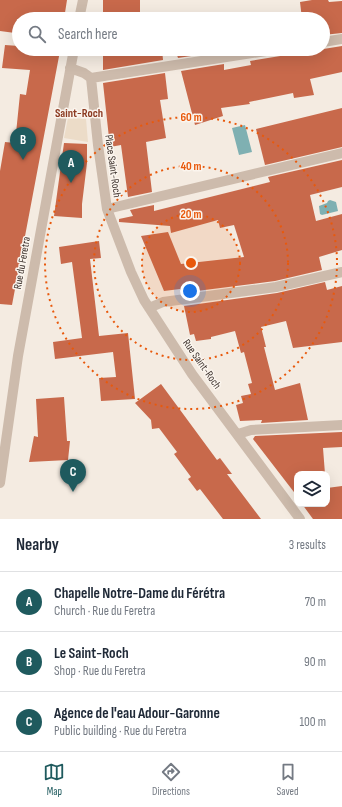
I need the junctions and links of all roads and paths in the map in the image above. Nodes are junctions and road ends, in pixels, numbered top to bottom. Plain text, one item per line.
1 (83, 0) edge
2 (81, 12) edge
3 (342, 39) edge
4 (330, 41) edge
5 (73, 56) edge
6 (234, 56) edge
7 (70, 68) junction
8 (91, 78) junction
9 (342, 153) edge
10 (107, 209) junction
11 (342, 272) edge
12 (149, 308) junction
13 (342, 425) edge
14 (238, 434) junction
15 (0, 483) edge
16 (300, 519) edge

1 - 2 street
3 - 4 street
5 - 7 street, Rue du Feretra
6 - 8 street
7 - 8 street
7 - 15 street, Rue du Feretra
8 - 10 street, Place Saint-Roch
9 - 10 street
10 - 12 street, Rue Saint-Roch
11 - 12 street
12 - 14 street, Rue Saint-Roch
13 - 14 street
14 - 16 street, Rue Saint-Roch

